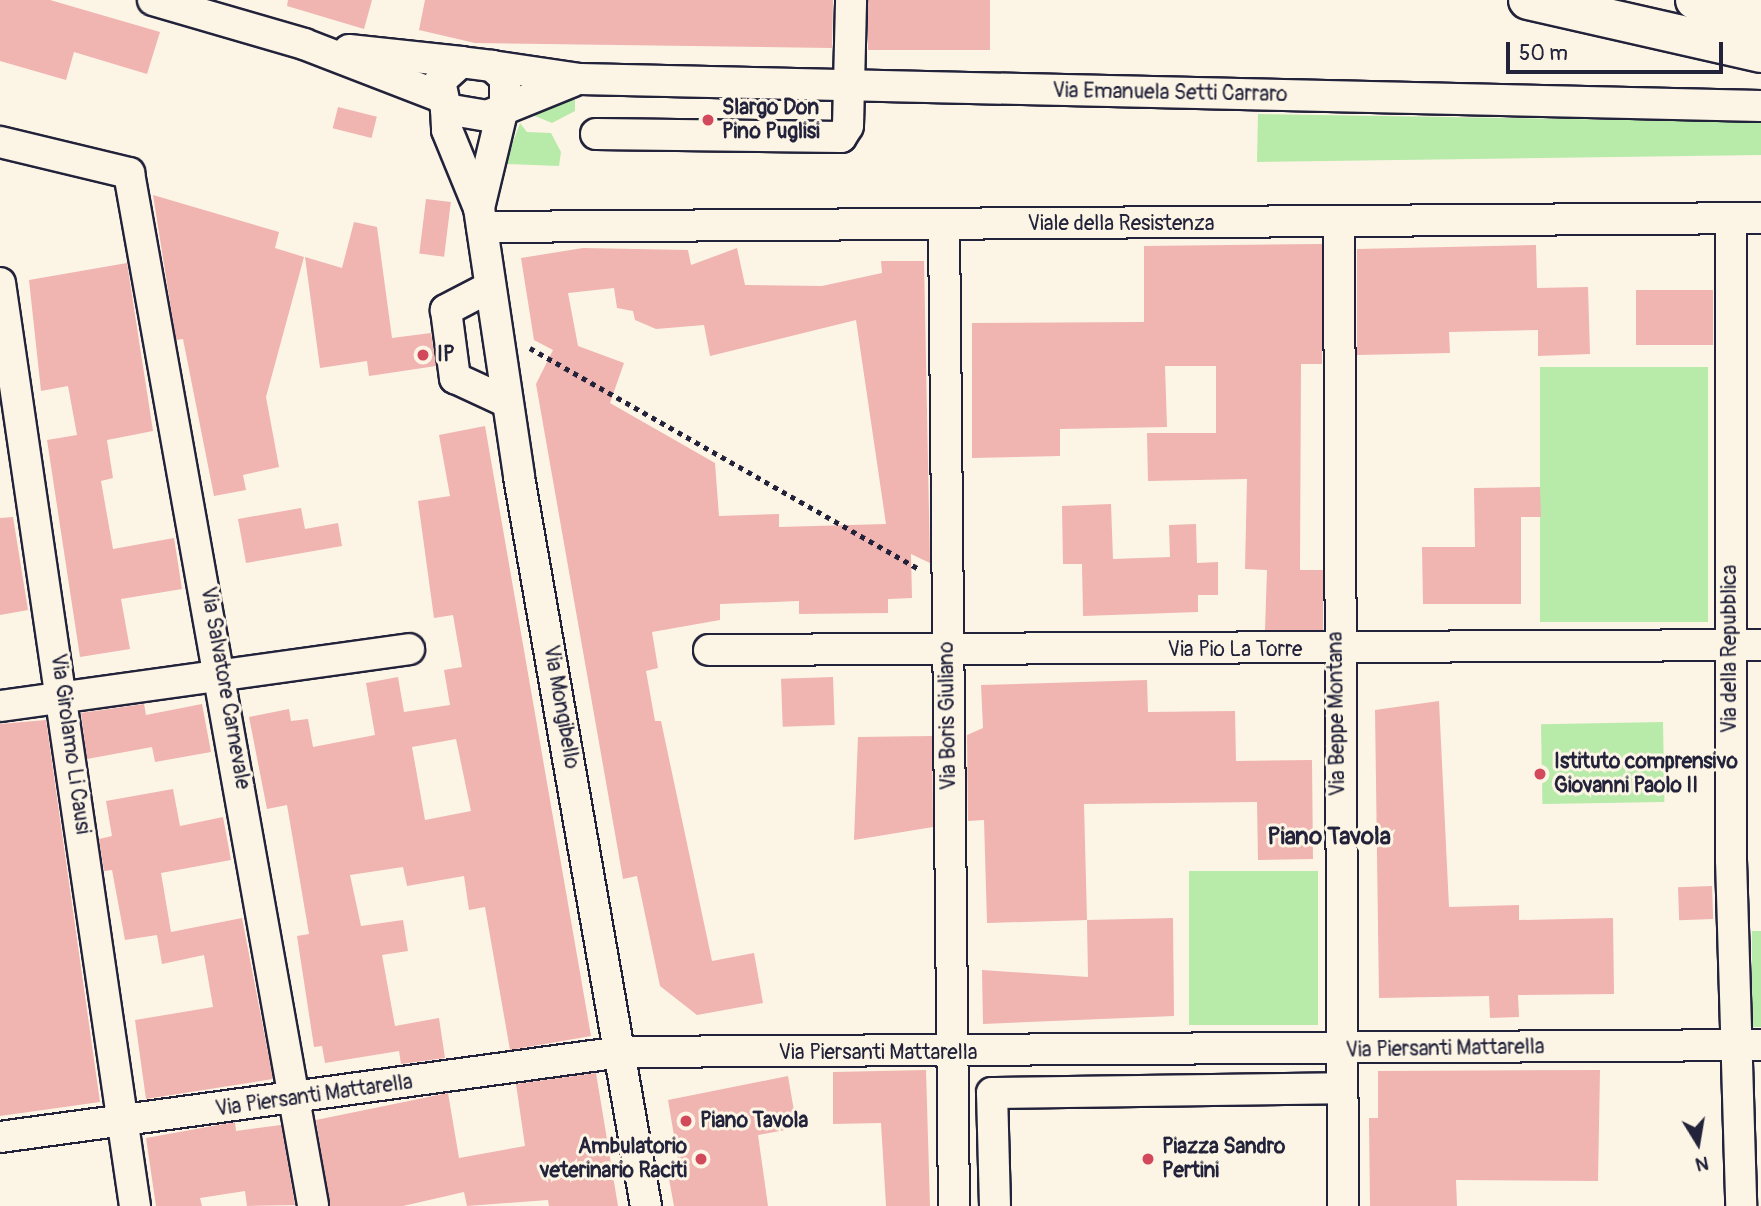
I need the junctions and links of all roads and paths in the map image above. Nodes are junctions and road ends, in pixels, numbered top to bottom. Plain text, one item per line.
1 (153, 0) edge
2 (851, 0) edge
3 (1528, 0) edge
4 (1695, 0) edge
5 (1761, 16) edge
6 (304, 44) junction
7 (1761, 53) edge
8 (461, 62) junction
9 (492, 66) junction
10 (580, 79) junction
11 (851, 83) junction
12 (442, 102) junction
13 (504, 106) junction
14 (1761, 106) edge
15 (596, 134) dead end
16 (0, 142) edge
17 (480, 217) junction
18 (1731, 218) junction
19 (1761, 218) edge
20 (1339, 223) junction
21 (944, 225) junction
22 (0, 284) edge
23 (490, 287) junction
24 (496, 329) junction
25 (506, 402) junction
26 (946, 584) junction
27 (1730, 645) junction
28 (1761, 645) edge
29 (947, 648) junction
30 (409, 649) dead end
31 (709, 650) dead end
32 (1336, 650) junction
33 (223, 675) junction
34 (63, 697) junction
35 (0, 706) edge
36 (1749, 1045) edge
37 (1341, 1050) junction
38 (621, 1052) junction
39 (952, 1054) junction
40 (1342, 1088) junction
41 (297, 1098) junction
42 (125, 1122) junction
43 (0, 1137) edge
44 (313, 1205) edge
45 (135, 1206) edge
46 (646, 1206) edge
47 (954, 1206) edge
48 (995, 1206) edge
49 (1343, 1206) edge
50 (1741, 1206) edge

1 - 6 street
2 - 11 street
3 - 7 main road
4 - 5 main road
6 - 8 street
6 - 12 street
8 - 9 street
8 - 12 street
9 - 10 street
9 - 13 street
10 - 11 street, Via Emanuela Setti Carraro
10 - 13 street
11 - 14 street, Via Emanuela Setti Carraro
11 - 15 street
12 - 13 street
12 - 17 street
13 - 17 street
16 - 33 street, Via Salvatore Carnevale
17 - 21 street, Viale della Resistenza
17 - 23 street, Via Mongibello
18 - 19 street, Viale della Resistenza
18 - 20 street, Viale della Resistenza
18 - 27 street, Via della Repubblica
20 - 21 street, Viale della Resistenza
20 - 32 street, Via Beppe Montana
21 - 26 street, Via Boris Giuliano
22 - 34 street, Via Girolamo Li Causi
23 - 24 street, Via Mongibello
23 - 25 street
24 - 25 street, Via Mongibello
24 - 26 path
25 - 38 street, Via Mongibello
26 - 29 street, Via Boris Giuliano
27 - 28 street, Via Pio La Torre
27 - 32 street, Via Pio La Torre
27 - 36 street, Via della Repubblica
29 - 31 street, Via Pio La Torre
29 - 32 street, Via Pio La Torre
29 - 39 street, Via Boris Giuliano
30 - 33 street
32 - 37 street, Via Beppe Montana
33 - 34 street
33 - 41 street, Via Salvatore Carnevale
34 - 35 street
34 - 42 street, Via Girolamo Li Causi
36 - 37 street, Via Piersanti Mattarella
36 - 50 street, Via della Repubblica
37 - 39 street, Via Piersanti Mattarella
37 - 40 street, Via Beppe Montana
38 - 39 street, Via Piersanti Mattarella
38 - 41 street, Via Piersanti Mattarella
38 - 46 street, Via Mongibello
39 - 47 street, Via Boris Giuliano
40 - 48 street
40 - 49 street, Via Beppe Montana
41 - 42 street, Via Piersanti Mattarella
41 - 44 street, Via Salvatore Carnevale
42 - 43 street, Via Piersanti Mattarella
42 - 45 street, Via Girolamo Li Causi

